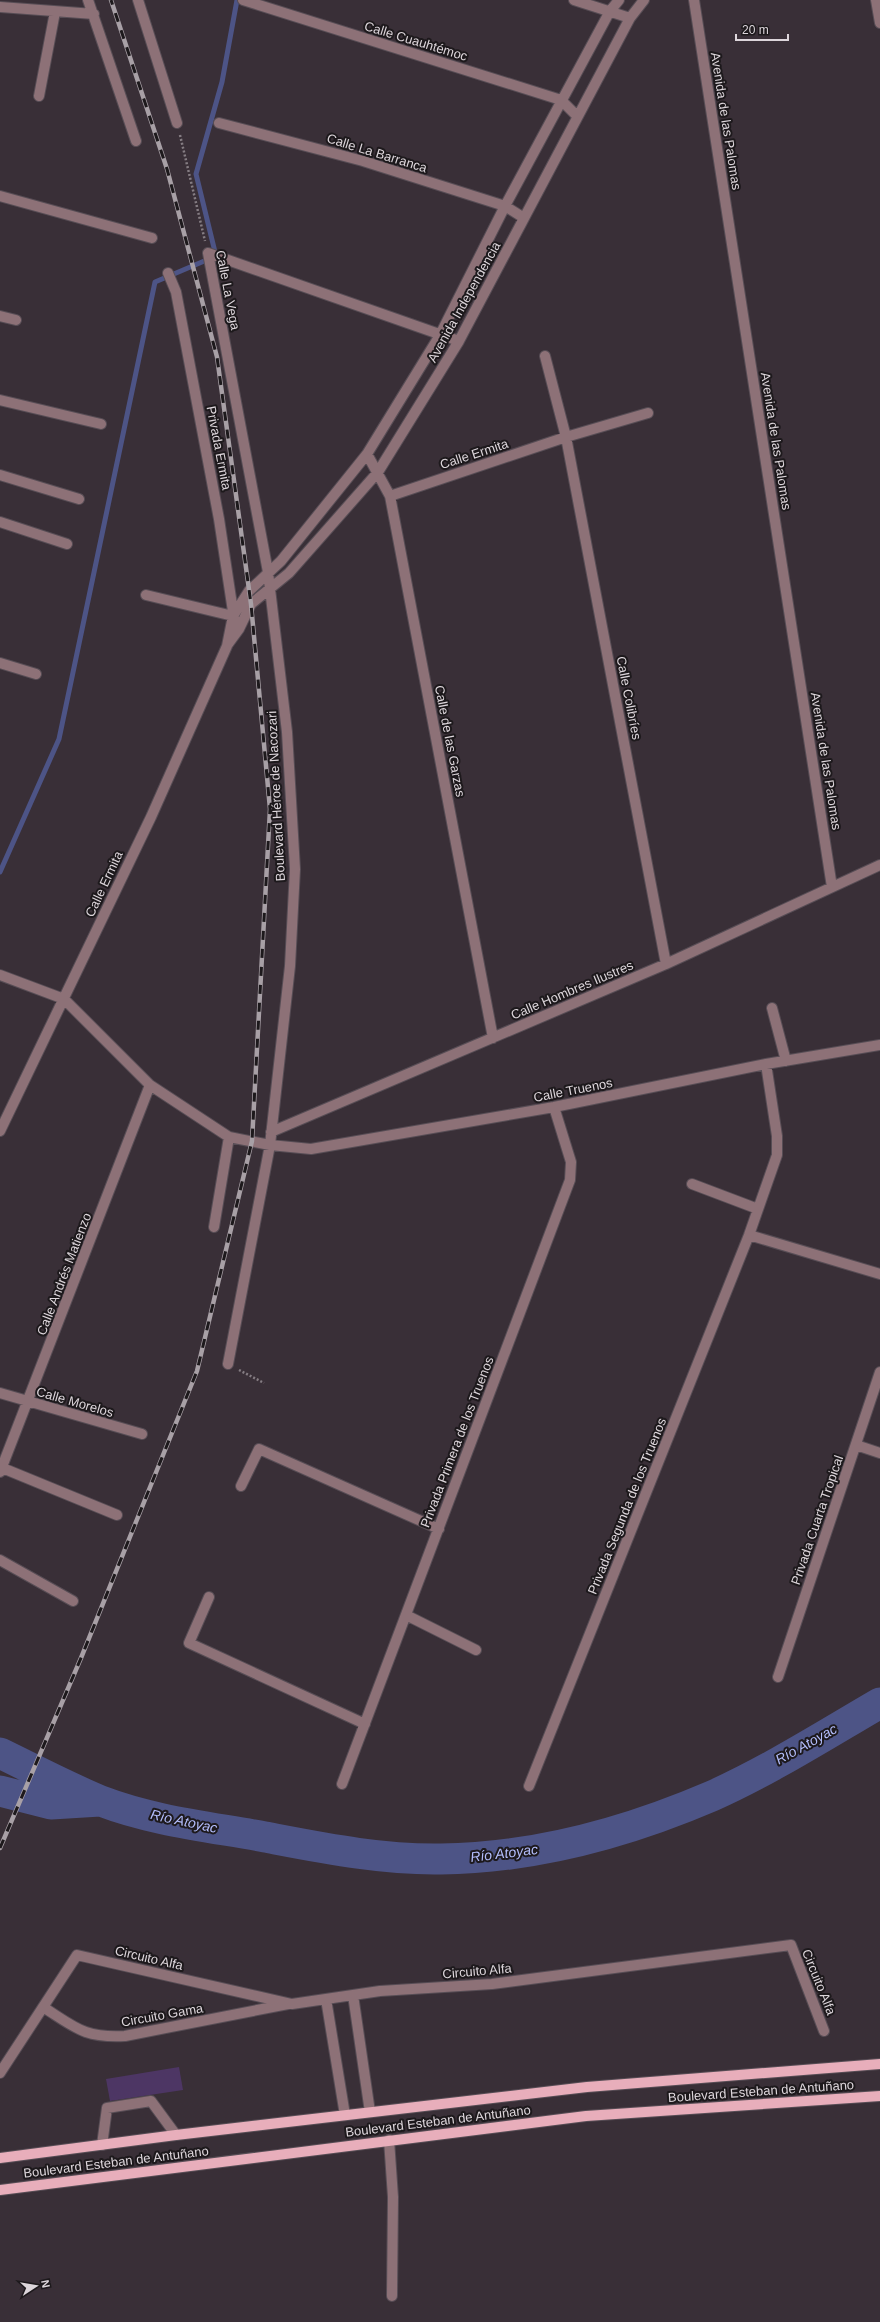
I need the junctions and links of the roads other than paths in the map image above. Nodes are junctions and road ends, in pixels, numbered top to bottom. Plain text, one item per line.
1 (88, 0) edge
2 (138, 0) edge
3 (243, 0) edge
4 (574, 0) edge
5 (619, 0) edge
6 (644, 0) edge
7 (694, 0) edge
8 (876, 0) edge
9 (4, 5) edge
10 (610, 11) junction
11 (55, 12) junction
12 (94, 14) junction
13 (630, 18) junction
14 (880, 23) edge
15 (39, 96) dead end
16 (561, 100) junction
17 (577, 116) junction
18 (219, 122) dead end
19 (177, 123) road end
20 (136, 141) dead end
21 (0, 196) edge
22 (505, 206) junction
23 (524, 218) junction
24 (152, 238) dead end
25 (168, 273) dead end
26 (0, 316) edge
27 (16, 320) dead end
28 (440, 335) junction
29 (459, 341) junction
30 (546, 356) dead end
31 (0, 400) edge
32 (648, 413) dead end
33 (101, 424) dead end
34 (566, 437) junction
35 (367, 454) junction
36 (378, 472) junction
37 (0, 475) edge
38 (390, 496) junction
39 (80, 499) dead end
40 (0, 522) edge
41 (67, 544) dead end
42 (268, 572) junction
43 (269, 590) junction
44 (146, 595) dead end
45 (233, 616) junction
46 (239, 629) junction
47 (227, 646) junction
48 (0, 663) edge
49 (36, 674) dead end
50 (880, 865) edge
51 (832, 886) junction
52 (666, 964) junction
53 (0, 975) edge
54 (64, 999) junction
55 (772, 1008) dead end
56 (493, 1038) junction
57 (880, 1045) edge
58 (786, 1061) junction
59 (766, 1064) junction
60 (150, 1085) junction
61 (554, 1107) junction
62 (5, 1111) edge
63 (0, 1131) edge
64 (271, 1132) junction
65 (229, 1136) junction
66 (270, 1145) junction
67 (692, 1184) dead end
68 (758, 1209) junction
69 (214, 1227) dead end
70 (749, 1235) junction
71 (880, 1274) edge
72 (228, 1364) road end
73 (880, 1372) edge
74 (0, 1393) edge
75 (28, 1402) junction
76 (142, 1434) dead end
77 (856, 1445) junction
78 (880, 1453) edge
79 (1, 1469) edge
80 (241, 1486) dead end
81 (117, 1515) dead end
82 (439, 1529) junction
83 (0, 1560) edge
84 (209, 1597) dead end
85 (73, 1601) dead end
86 (406, 1615) junction
87 (476, 1650) dead end
88 (778, 1676) dead end
89 (365, 1724) junction
90 (342, 1784) dead end
91 (529, 1786) dead end
92 (353, 1995) junction
93 (326, 1999) junction
94 (292, 2004) junction
95 (43, 2007) junction
96 (824, 2031) dead end
97 (880, 2064) edge
98 (0, 2073) edge
99 (880, 2096) edge
100 (370, 2112) junction
101 (345, 2115) junction
102 (176, 2135) junction
103 (389, 2140) junction
104 (102, 2145) junction
105 (0, 2158) edge
106 (0, 2190) edge
107 (392, 2296) dead end

1 - 12 street
2 - 19 street
3 - 16 street, Calle Cuauhtémoc
4 - 10 street
5 - 10 street, Avenida Independencia
6 - 13 street, Avenida Independencia
7 - 51 street, Avenida de las Palomas
8 - 14 street
9 - 11 street
10 - 13 street
10 - 16 street, Avenida Independencia
11 - 12 street
11 - 15 street
12 - 20 street
13 - 17 street, Avenida Independencia
16 - 17 street, Calle Cuauhtémoc
16 - 22 street, Avenida Independencia
17 - 23 street, Avenida Independencia
18 - 22 street, Calle La Barranca
21 - 24 street
22 - 23 street, Calle La Barranca
22 - 28 street, Avenida Independencia
23 - 29 street, Avenida Independencia
25 - 45 street, Privada Ermita
26 - 27 street
28 - 29 street
28 - 35 street, Avenida Independencia
28 - 42 street, Calle La Vega
29 - 36 street, Avenida Independencia
30 - 34 street, Calle Colibríes
31 - 33 street
32 - 34 street, Calle Ermita
34 - 38 street, Calle Ermita
34 - 52 street, Calle Colibríes
35 - 36 street, Calle de las Garzas
35 - 42 street, Avenida Independencia
36 - 38 street, Calle de las Garzas
36 - 43 street, Avenida Independencia
37 - 39 street
38 - 56 street, Calle de las Garzas
40 - 41 street
42 - 43 street, Calle La Vega
42 - 45 street, Avenida Independencia
43 - 46 street, Avenida Independencia
43 - 64 street, Boulevard Héroe de Nacozari
44 - 45 street
45 - 46 street, Privada Ermita
45 - 47 street, Calle Ermita
46 - 47 street, Calle Ermita
47 - 54 street, Calle Ermita
48 - 49 street
50 - 51 street, Calle Hombres Ilustres
51 - 52 street, Calle Hombres Ilustres
52 - 56 street, Calle Hombres Ilustres
53 - 54 street
54 - 60 street
54 - 62 street, Calle Ermita
55 - 58 street
56 - 64 street, Calle Hombres Ilustres
57 - 58 street, Calle Truenos
58 - 59 street, Calle Truenos
59 - 61 street, Calle Truenos
59 - 68 street, Privada Segunda de los Truenos
60 - 65 street
60 - 75 street, Calle Andrés Matienzo
61 - 66 street, Calle Truenos
61 - 82 street, Privada Primera de los Truenos
62 - 63 street, Calle Ermita
64 - 66 street, Boulevard Héroe de Nacozari
65 - 66 street
65 - 69 street
66 - 72 street, Boulevard Héroe de Nacozari
67 - 68 street
68 - 70 street, Privada Segunda de los Truenos
70 - 71 street
70 - 91 street, Privada Segunda de los Truenos
73 - 77 street, Privada Cuarta Tropical
74 - 75 street, Calle Morelos
75 - 76 street, Calle Morelos
75 - 79 street, Calle Andrés Matienzo
77 - 78 street
77 - 88 street, Privada Cuarta Tropical
79 - 81 street
80 - 82 street
82 - 86 street, Privada Primera de los Truenos
83 - 85 street
84 - 89 street
86 - 87 street
86 - 89 street, Privada Primera de los Truenos
89 - 90 street, Privada Primera de los Truenos
92 - 93 street, Circuito Alfa
92 - 96 street, Circuito Alfa
92 - 100 street
93 - 94 street, Circuito Alfa
93 - 101 street
94 - 95 street, Circuito Gama
94 - 95 street, Circuito Alfa
95 - 98 street
97 - 100 main road, Boulevard Esteban de Antuñano
99 - 103 main road, Boulevard Esteban de Antuñano
100 - 101 main road, Boulevard Esteban de Antuñano
101 - 102 main road, Boulevard Esteban de Antuñano
102 - 104 main road, Boulevard Esteban de Antuñano
102 - 104 street
103 - 106 main road, Boulevard Esteban de Antuñano
103 - 107 street
104 - 105 main road, Boulevard Esteban de Antuñano

